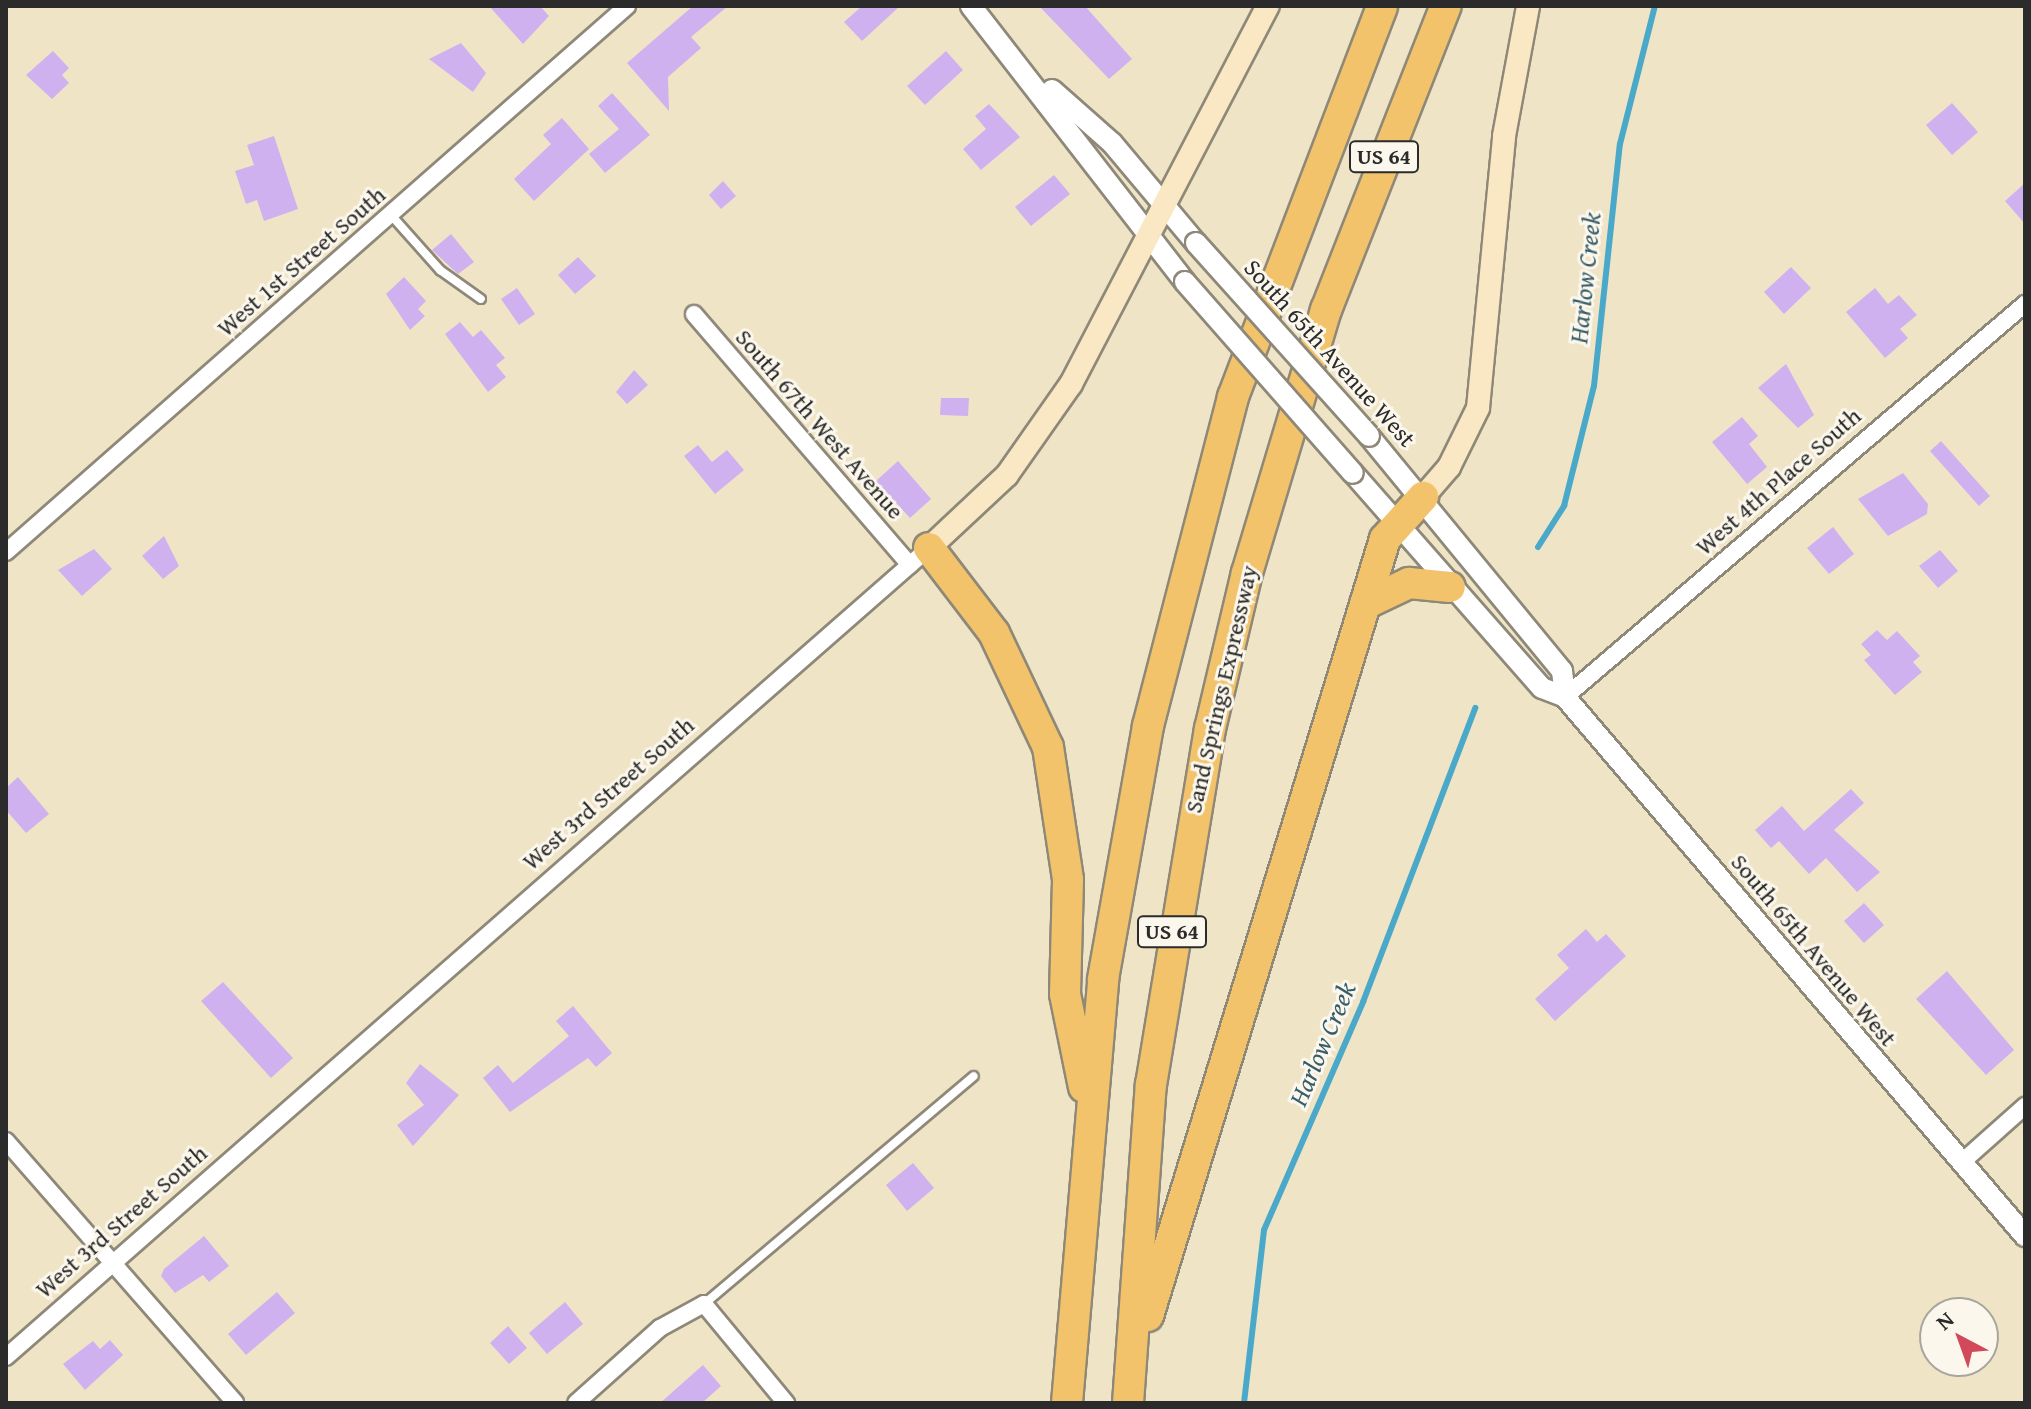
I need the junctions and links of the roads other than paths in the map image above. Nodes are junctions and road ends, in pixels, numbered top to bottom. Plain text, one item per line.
1 (627, 6) edge
2 (971, 6) edge
3 (1268, 6) edge
4 (1382, 6) edge
5 (1446, 6) edge
6 (1528, 6) edge
7 (1025, 66) junction
8 (1162, 203) junction
9 (391, 215) junction
10 (1148, 242) junction
11 (481, 299) dead end
12 (2025, 304) edge
13 (694, 314) dead end
14 (1423, 497) junction
15 (1395, 524) junction
16 (6, 552) edge
17 (919, 556) junction
18 (1450, 587) junction
19 (1365, 604) junction
20 (1565, 697) junction
21 (974, 1076) dead end
22 (2025, 1106) edge
23 (1091, 1121) junction
24 (6, 1141) edge
25 (1961, 1163) junction
26 (2025, 1236) edge
27 (112, 1264) junction
28 (704, 1304) junction
29 (6, 1357) edge
30 (1129, 1392) edge
31 (235, 1403) edge
32 (576, 1403) edge
33 (786, 1403) edge
34 (1067, 1403) edge

1 - 9 street, West 1st Street South
2 - 7 street, South 65th Avenue West
3 - 8 main road, West 3rd Street South
4 - 23 highway, US 64
5 - 30 highway, Sand Springs Expressway / US 64
6 - 14 main road
7 - 8 street, South 65th Avenue West
7 - 10 street, South 65th Avenue West
8 - 10 main road, West 3rd Street South
8 - 14 street, South 65th Avenue West, bridge
9 - 11 lane
9 - 16 street, West 1st Street South
10 - 15 street, South 65th Avenue West, bridge
10 - 17 main road, West 3rd Street South
12 - 20 street, West 4th Place South
13 - 17 street, South 67th West Avenue
14 - 15 highway
14 - 20 street, South 65th Avenue West
15 - 18 street, South 65th Avenue West
15 - 19 highway
17 - 23 highway
17 - 27 street, West 3rd Street South
18 - 19 highway
18 - 20 street, South 65th Avenue West
19 - 30 highway
20 - 25 street, South 65th Avenue West
21 - 28 lane
22 - 25 street
23 - 34 highway, US 64
24 - 27 street
25 - 26 street, South 65th Avenue West
27 - 29 street, West 3rd Street South
27 - 31 street
28 - 32 street
28 - 33 street

